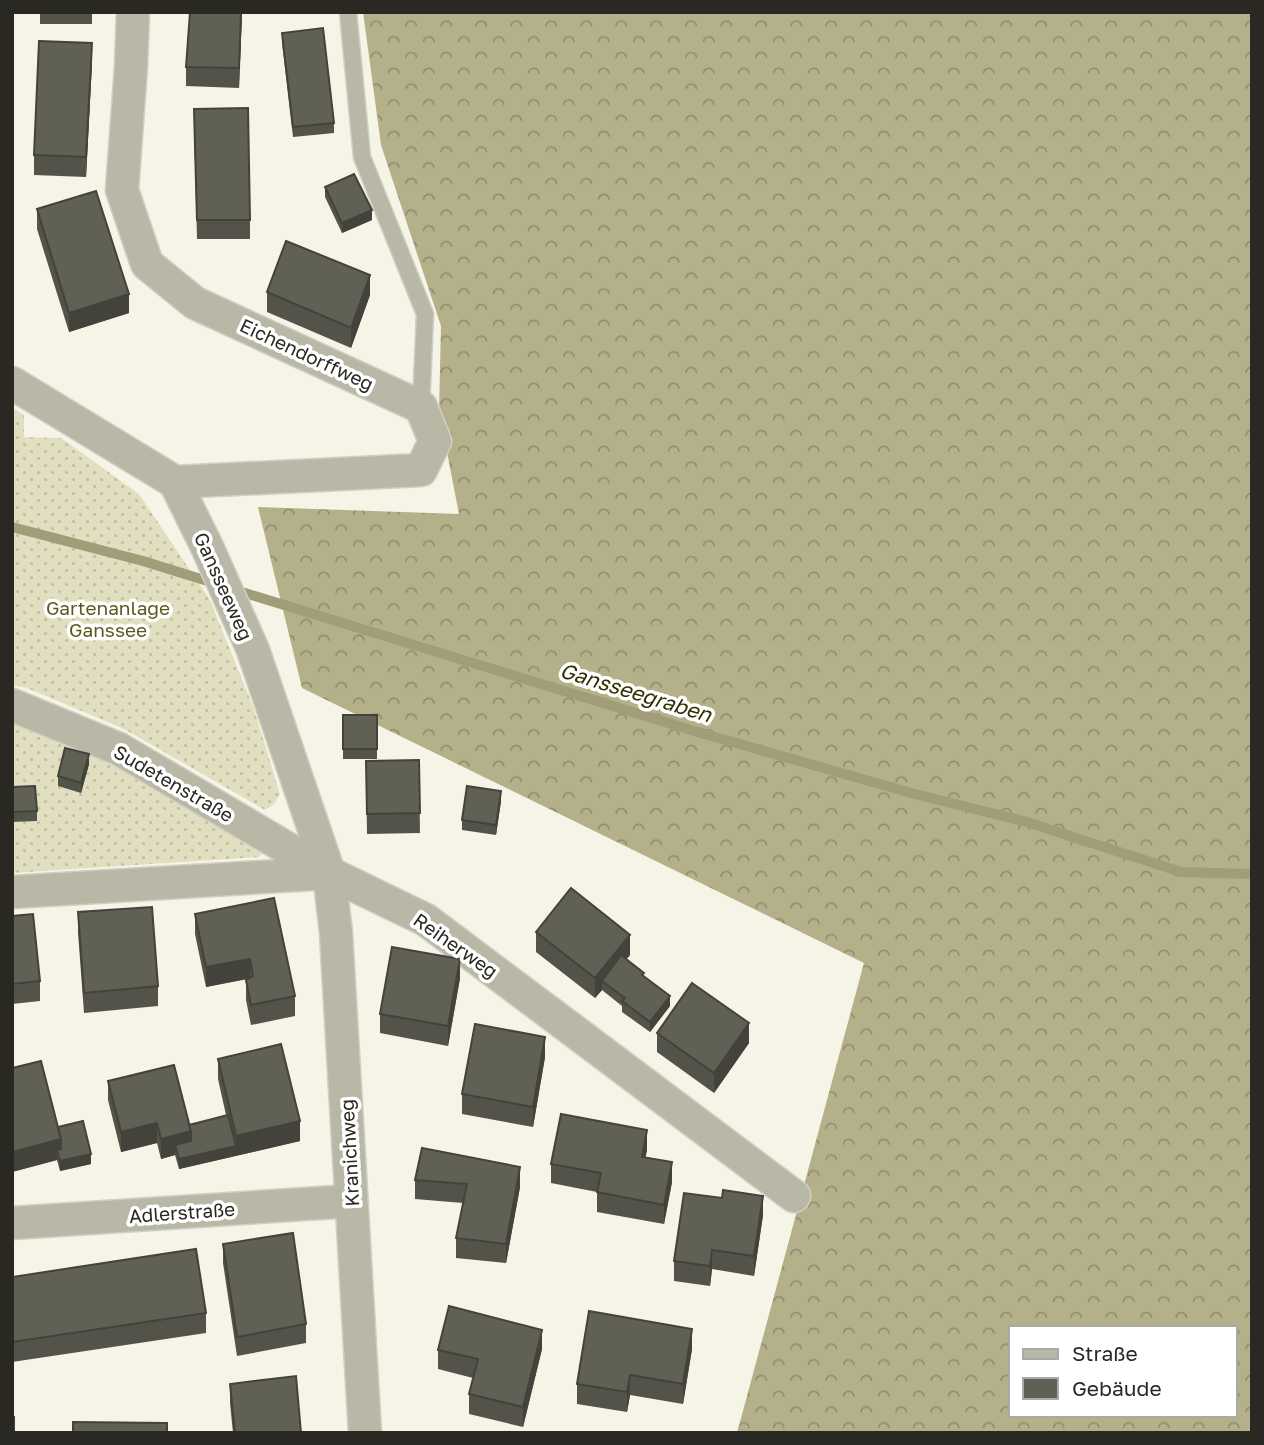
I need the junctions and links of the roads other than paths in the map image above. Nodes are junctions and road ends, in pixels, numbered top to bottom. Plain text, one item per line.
1 (133, 12) edge
2 (348, 12) edge
3 (12, 383) edge
4 (421, 407) junction
5 (175, 482) junction
6 (12, 705) edge
7 (329, 873) junction
8 (12, 892) edge
9 (794, 1196) dead end
10 (351, 1201) junction
11 (12, 1223) edge
12 (365, 1433) edge

1 - 4 street, Eichendorffweg
2 - 4 lane
3 - 5 street
4 - 5 street
5 - 7 street, Gansseeweg
6 - 7 street, Sudetenstraße
7 - 8 street, Reiherweg
7 - 9 street, Reiherweg
7 - 10 street, Kranichweg
10 - 11 street, Adlerstraße
10 - 12 street, Kranichweg

